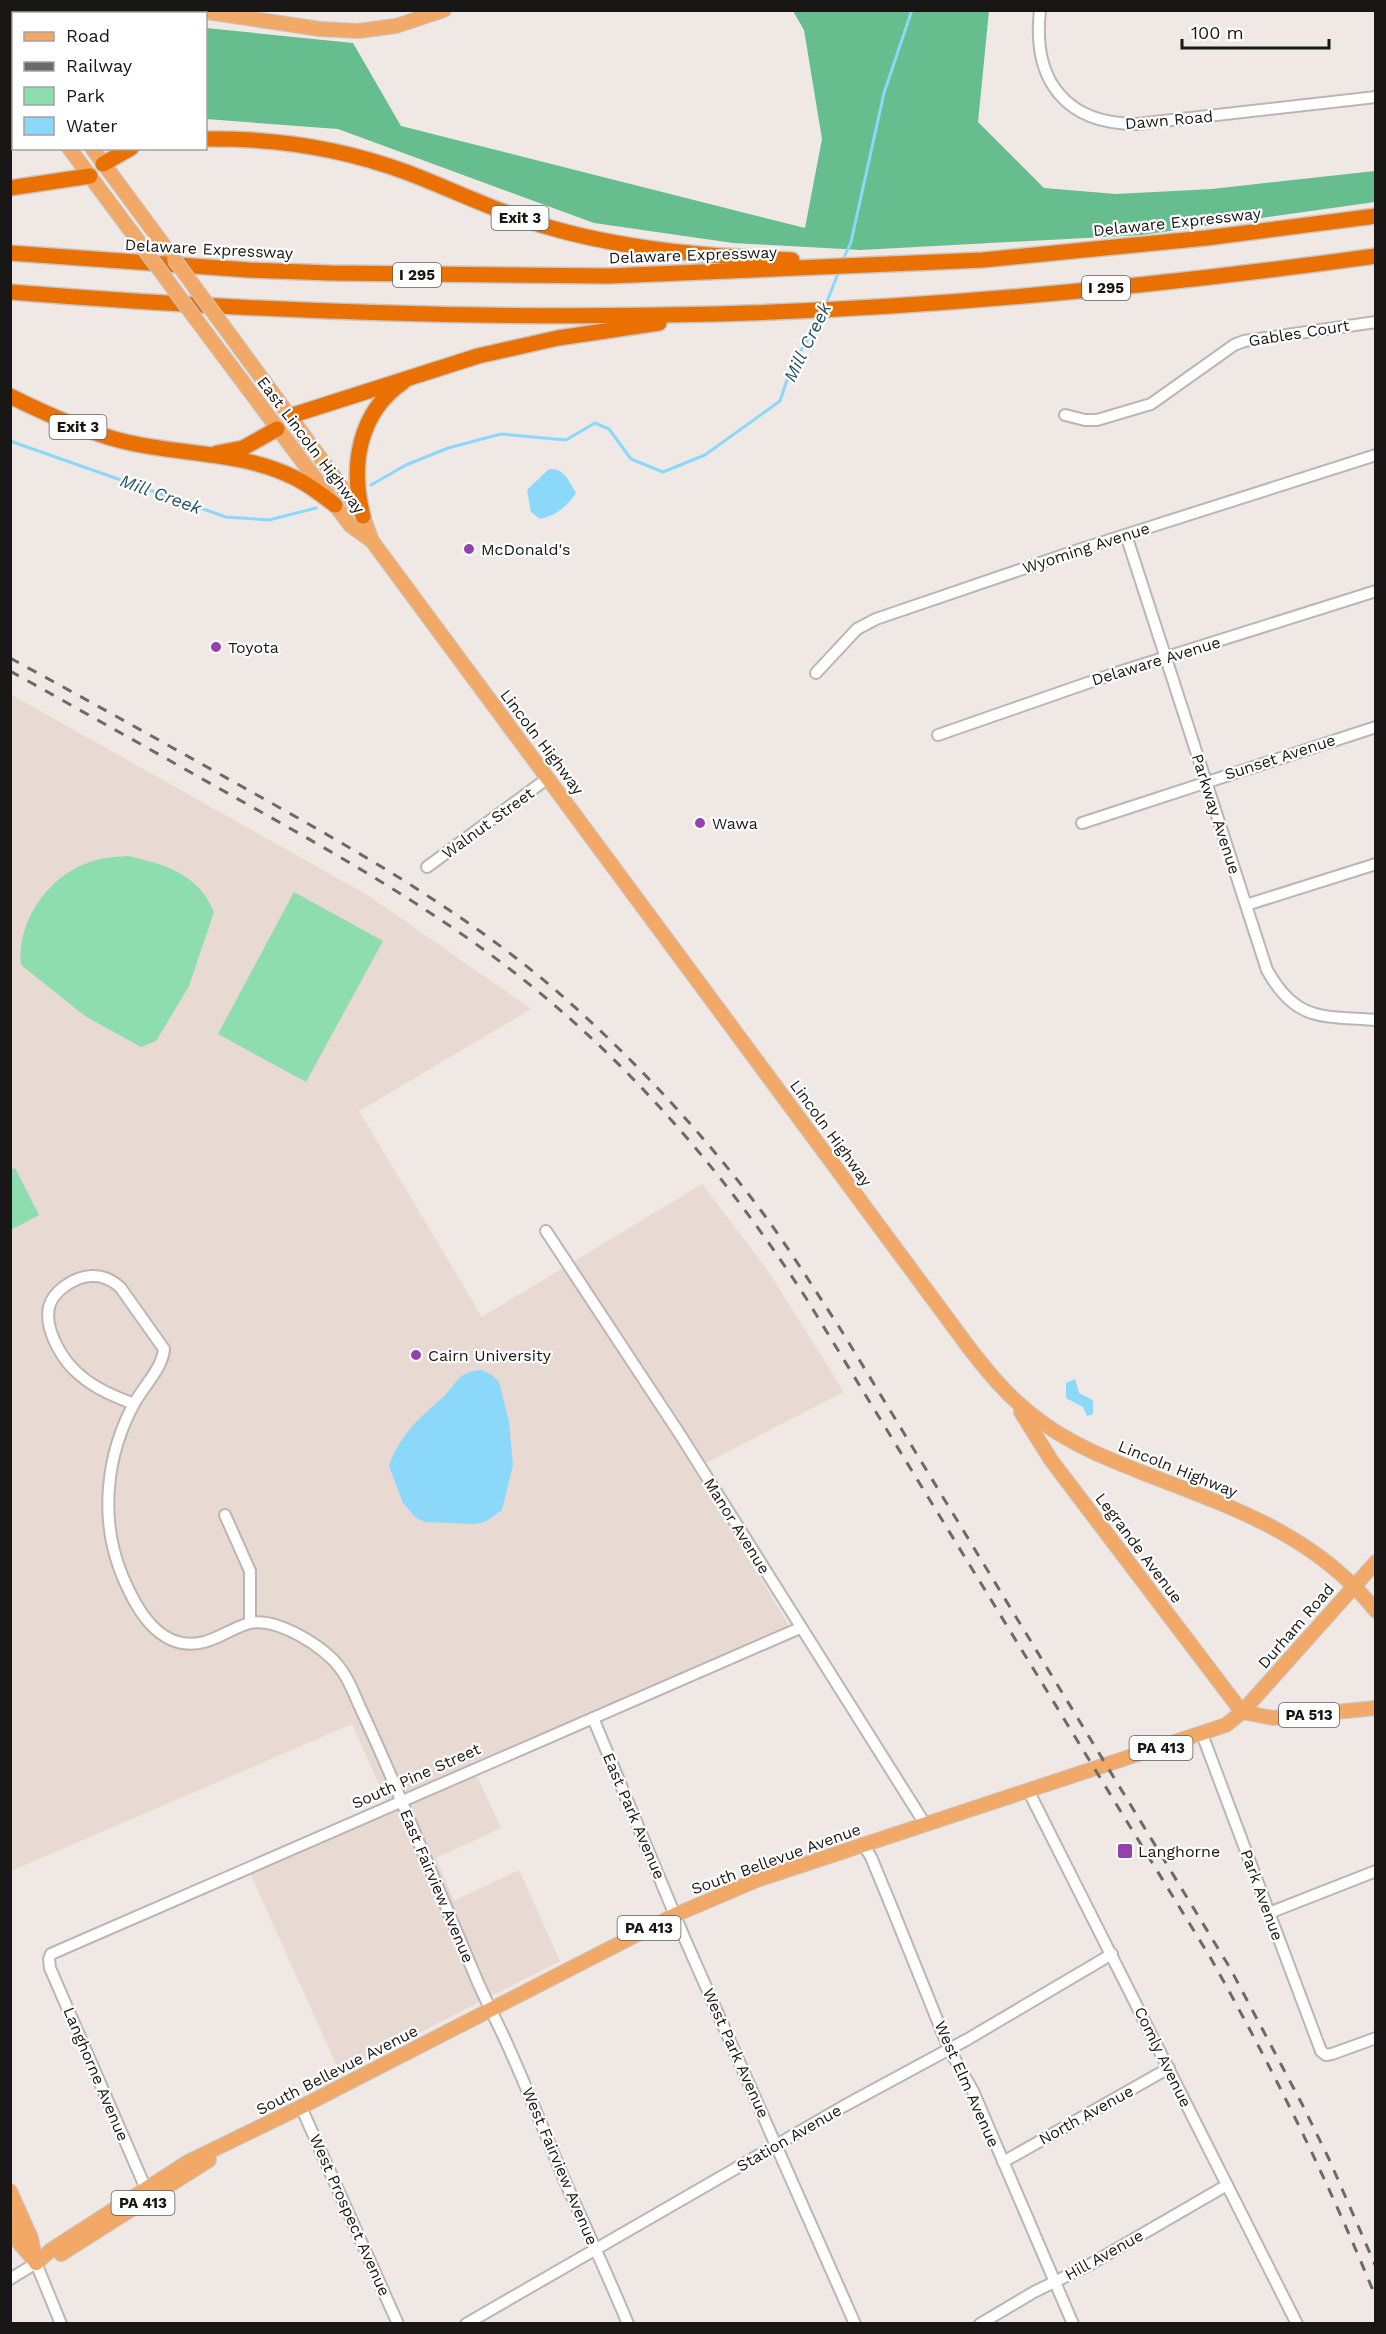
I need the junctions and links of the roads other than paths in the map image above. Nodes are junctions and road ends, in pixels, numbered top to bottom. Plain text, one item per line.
1 (444, 10) edge
2 (1040, 10) edge
3 (207, 12) edge
4 (1376, 97) edge
5 (207, 139) edge
6 (70, 150) edge
7 (93, 150) edge
8 (128, 150) edge
9 (103, 164) junction
10 (90, 176) junction
11 (10, 188) edge
12 (1376, 216) edge
13 (10, 253) edge
14 (1376, 256) edge
15 (824, 264) junction
16 (10, 292) edge
17 (721, 314) junction
18 (1376, 322) edge
19 (412, 376) junction
20 (10, 396) edge
21 (1065, 415) dead end
22 (290, 416) junction
23 (277, 429) junction
24 (206, 454) junction
25 (1376, 455) edge
26 (335, 505) junction
27 (363, 516) junction
28 (1126, 535) junction
29 (372, 541) junction
30 (1376, 591) edge
31 (1166, 658) junction
32 (816, 674) dead end
33 (1376, 727) edge
34 (938, 735) dead end
35 (548, 778) junction
36 (1205, 781) junction
37 (1082, 823) dead end
38 (1376, 864) edge
39 (427, 867) dead end
40 (1246, 905) junction
41 (1376, 1020) edge
42 (546, 1231) dead end
43 (1013, 1400) junction
44 (134, 1404) junction
45 (225, 1515) dead end
46 (1376, 1562) edge
47 (1354, 1586) junction
48 (1376, 1611) edge
49 (250, 1623) junction
50 (800, 1628) junction
51 (1376, 1708) edge
52 (1242, 1712) junction
53 (593, 1718) junction
54 (1202, 1734) junction
55 (1028, 1790) junction
56 (401, 1801) junction
57 (925, 1824) junction
58 (863, 1844) junction
59 (1376, 1871) edge
60 (1269, 1912) junction
61 (675, 1915) junction
62 (1112, 1954) junction
63 (49, 1959) joint
64 (491, 2010) junction
65 (1376, 2038) edge
66 (949, 2049) junction
67 (1169, 2068) junction
68 (301, 2107) junction
69 (246, 2135) junction
70 (777, 2145) junction
71 (1003, 2162) junction
72 (1227, 2185) junction
73 (146, 2189) junction
74 (10, 2191) edge
75 (10, 2222) edge
76 (596, 2248) junction
77 (36, 2263) junction
78 (10, 2278) edge
79 (1055, 2283) junction
80 (61, 2324) edge
81 (398, 2324) edge
82 (466, 2324) edge
83 (628, 2324) edge
84 (855, 2324) edge
85 (980, 2324) edge
86 (1072, 2324) edge
87 (1297, 2324) edge

1 - 3 main road
2 - 4 street, Dawn Road
5 - 15 highway, Exit 3
6 - 10 main road, East Lincoln Highway
7 - 9 main road, East Lincoln Highway
8 - 9 highway
9 - 10 main road
9 - 22 main road, East Lincoln Highway, bridge
10 - 11 highway
10 - 23 main road, East Lincoln Highway, bridge
12 - 15 highway, Delaware Expressway / Exit 3
13 - 15 highway, Delaware Expressway / I 295
14 - 17 highway, I 295
16 - 17 highway, I 295
17 - 19 highway
18 - 21 street, Gables Court
19 - 22 highway
19 - 27 highway
20 - 24 highway, Exit 3
22 - 23 main road
22 - 27 main road, East Lincoln Highway
23 - 24 highway
23 - 26 main road, East Lincoln Highway
24 - 26 highway
25 - 28 street, Wyoming Avenue
26 - 29 main road, East Lincoln Highway
27 - 29 main road, East Lincoln Highway
28 - 31 street, Parkway Avenue
28 - 32 street, Wyoming Avenue
29 - 35 main road, Lincoln Highway
30 - 31 street, Delaware Avenue
31 - 34 street, Delaware Avenue
31 - 36 street, Parkway Avenue
33 - 36 street, Sunset Avenue
35 - 39 street, Walnut Street
35 - 43 main road, Lincoln Highway
36 - 37 street, Sunset Avenue
36 - 40 street, Parkway Avenue
38 - 40 street
40 - 41 street, Parkway Avenue
42 - 50 street, Manor Avenue
43 - 47 main road, Lincoln Highway
43 - 52 main road, Legrande Avenue
44 - 44 street, East Fairview Avenue
44 - 49 street, East Fairview Avenue
45 - 49 street
46 - 47 main road, Durham Road
47 - 48 main road, Lincoln Highway
47 - 52 main road, Durham Road / PA 413
49 - 56 street, East Fairview Avenue
50 - 53 street, South Pine Street
50 - 57 street, Manor Avenue
51 - 52 main road, PA 513
52 - 54 main road, South Bellevue Avenue / PA 413
53 - 56 street, South Pine Street
53 - 61 street, East Park Avenue
54 - 55 main road, South Bellevue Avenue / PA 413
54 - 60 street, Park Avenue
55 - 57 main road, South Bellevue Avenue / PA 413
55 - 62 street, Comly Avenue
56 - 63 street, South Pine Street
56 - 64 street, East Fairview Avenue
57 - 58 main road, South Bellevue Avenue / PA 413
58 - 61 main road, South Bellevue Avenue / PA 413
58 - 66 street, West Elm Avenue
59 - 60 street
60 - 65 street, Park Avenue
61 - 64 main road, South Bellevue Avenue / PA 413
61 - 70 street, West Park Avenue
62 - 66 street, Station Avenue
62 - 67 street, Comly Avenue
63 - 73 street, Langhorne Avenue
64 - 68 main road, South Bellevue Avenue / PA 413
64 - 76 street, West Fairview Avenue
66 - 70 street, Station Avenue
66 - 71 street, West Elm Avenue
67 - 71 street, North Avenue
67 - 72 street, Comly Avenue
68 - 69 main road, South Bellevue Avenue / PA 413
68 - 81 street, West Prospect Avenue
69 - 73 main road, South Bellevue Avenue / PA 413
69 - 77 main road, South Bellevue Avenue / PA 413
70 - 76 street, Station Avenue
70 - 84 street, West Park Avenue
71 - 79 street, West Elm Avenue
72 - 79 street, Hill Avenue
72 - 87 street, Comly Avenue
73 - 77 main road, South Bellevue Avenue / PA 413
74 - 77 main road
75 - 77 main road
76 - 82 street, Station Avenue
76 - 83 street, West Fairview Avenue
77 - 78 street, South Bellevue Avenue
77 - 80 street
79 - 85 street, Hill Avenue
79 - 86 street, West Elm Avenue

